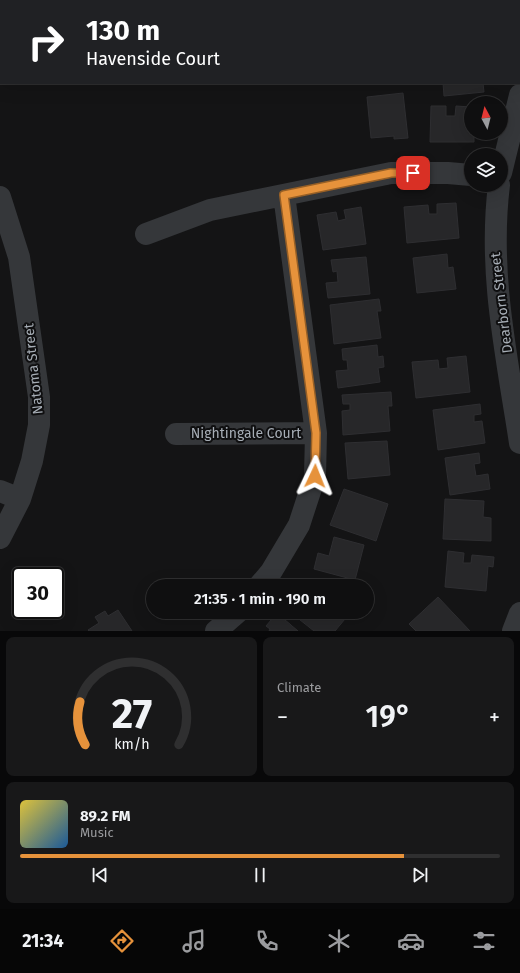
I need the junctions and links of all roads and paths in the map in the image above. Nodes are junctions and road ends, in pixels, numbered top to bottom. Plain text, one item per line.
1 (520, 95) edge
2 (507, 148) edge
3 (464, 174) edge
4 (498, 192) edge
5 (284, 195) junction
6 (0, 197) edge
7 (5, 229) edge
8 (146, 234) dead end
9 (316, 433) junction
10 (176, 434) dead end
11 (520, 444) edge
12 (0, 491) edge
13 (20, 499) junction
14 (0, 538) edge
15 (265, 579) edge
16 (520, 613) edge
17 (230, 619) edge
18 (216, 631) edge
19 (513, 631) edge

1 - 2 street
3 - 5 street
4 - 11 street, Dearborn Street
5 - 8 street
5 - 9 street
6 - 7 street, Natoma Street
7 - 13 street, Natoma Street
9 - 10 street, Nightingale Court
9 - 15 street
12 - 13 street
13 - 14 street, Natoma Street
16 - 19 street
17 - 18 street

